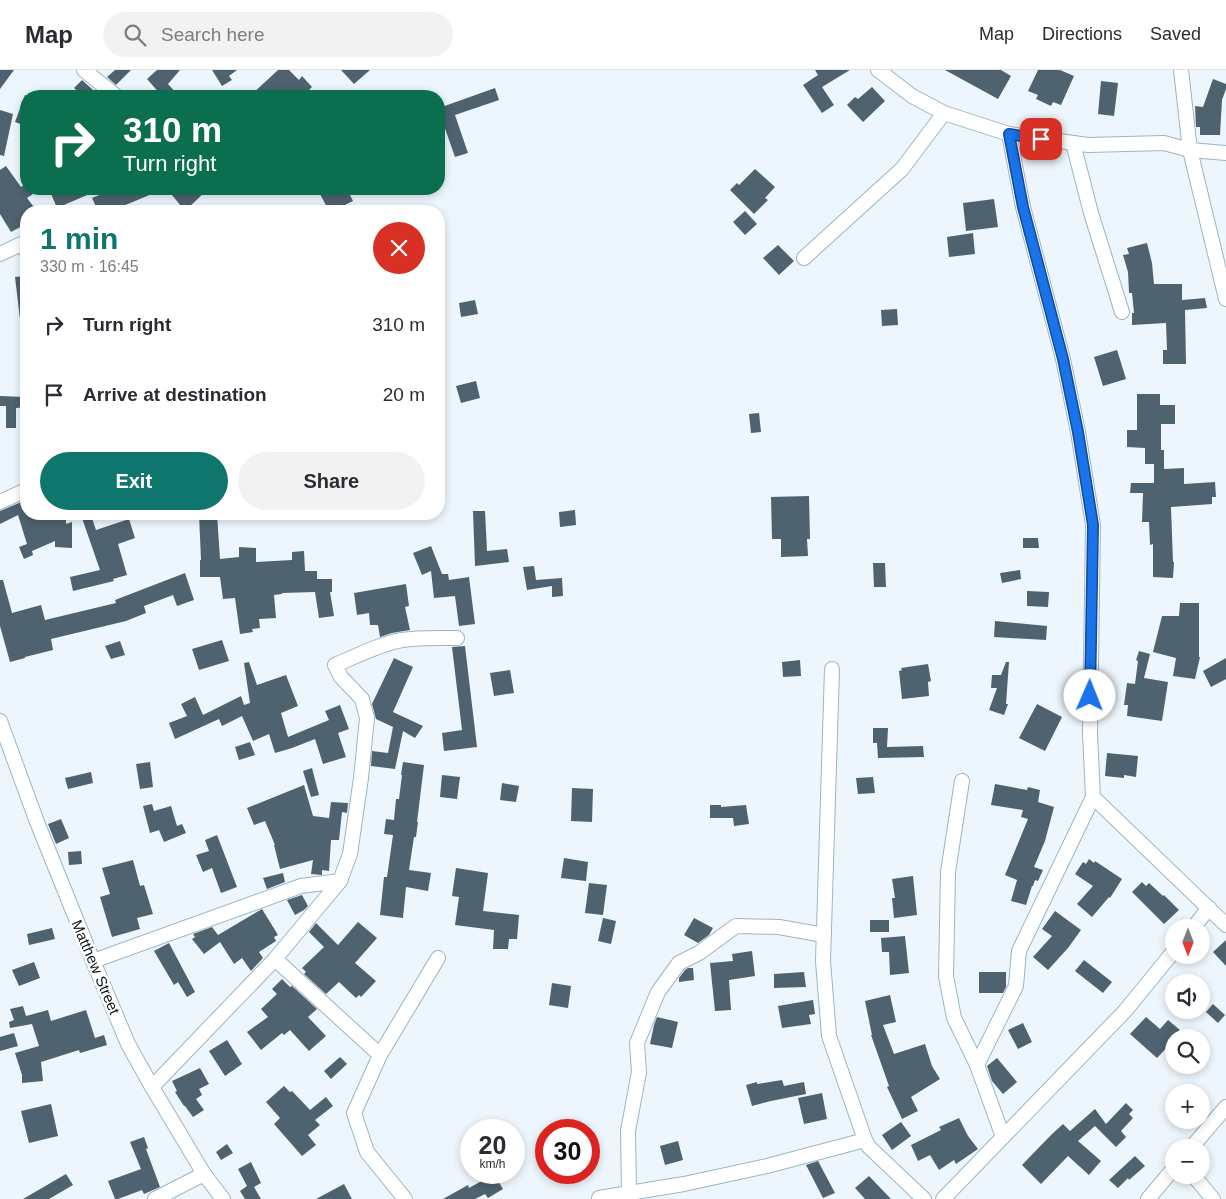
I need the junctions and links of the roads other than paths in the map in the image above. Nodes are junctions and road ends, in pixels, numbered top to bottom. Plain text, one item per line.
1 (84, 70) edge
2 (878, 70) edge
3 (1181, 70) edge
4 (109, 90) edge
5 (944, 113) junction
6 (1009, 134) junction
7 (1073, 144) junction
8 (1190, 150) junction
9 (1226, 153) edge
10 (20, 244) edge
11 (0, 254) edge
12 (804, 258) dead end
13 (1226, 299) edge
14 (1122, 312) dead end
15 (20, 493) edge
16 (0, 502) edge
17 (456, 638) dead end
18 (832, 669) dead end
19 (0, 720) edge
20 (962, 781) dead end
21 (1093, 797) junction
22 (340, 880) junction
23 (1208, 908) junction
24 (1200, 919) edge
25 (1226, 925) edge
26 (824, 935) junction
27 (438, 958) dead end
28 (275, 959) junction
29 (93, 961) junction
30 (1165, 962) edge
31 (380, 1055) junction
32 (977, 1065) junction
33 (152, 1087) junction
34 (1226, 1106) edge
35 (1003, 1137) junction
36 (1198, 1139) edge
37 (865, 1140) junction
38 (204, 1174) junction
39 (1165, 1179) edge
40 (1200, 1184) edge
41 (629, 1193) junction
42 (600, 1198) dead end
43 (155, 1199) edge
44 (223, 1199) edge
45 (405, 1199) edge
46 (924, 1199) edge
47 (943, 1199) edge
48 (1148, 1199) edge
49 (1213, 1199) edge

1 - 4 street
2 - 5 street
3 - 8 street
5 - 6 street
5 - 12 street
6 - 7 street
6 - 21 street
7 - 8 street
7 - 14 street
8 - 9 street
8 - 13 street
10 - 11 street
15 - 16 street
17 - 22 street
18 - 26 street
19 - 29 street, Matthew Street
20 - 32 street
21 - 23 street
21 - 32 street
22 - 28 street
22 - 29 street
23 - 24 street
23 - 25 street
26 - 37 street
26 - 41 street
27 - 31 street
28 - 31 street
28 - 33 street
29 - 33 street, Matthew Street
30 - 35 street
31 - 45 street
32 - 35 street
33 - 38 street, Matthew Street
34 - 36 street
35 - 47 street
37 - 41 street
37 - 46 street
38 - 43 street
38 - 44 street, Matthew Street
39 - 48 street
40 - 49 street
41 - 42 street

